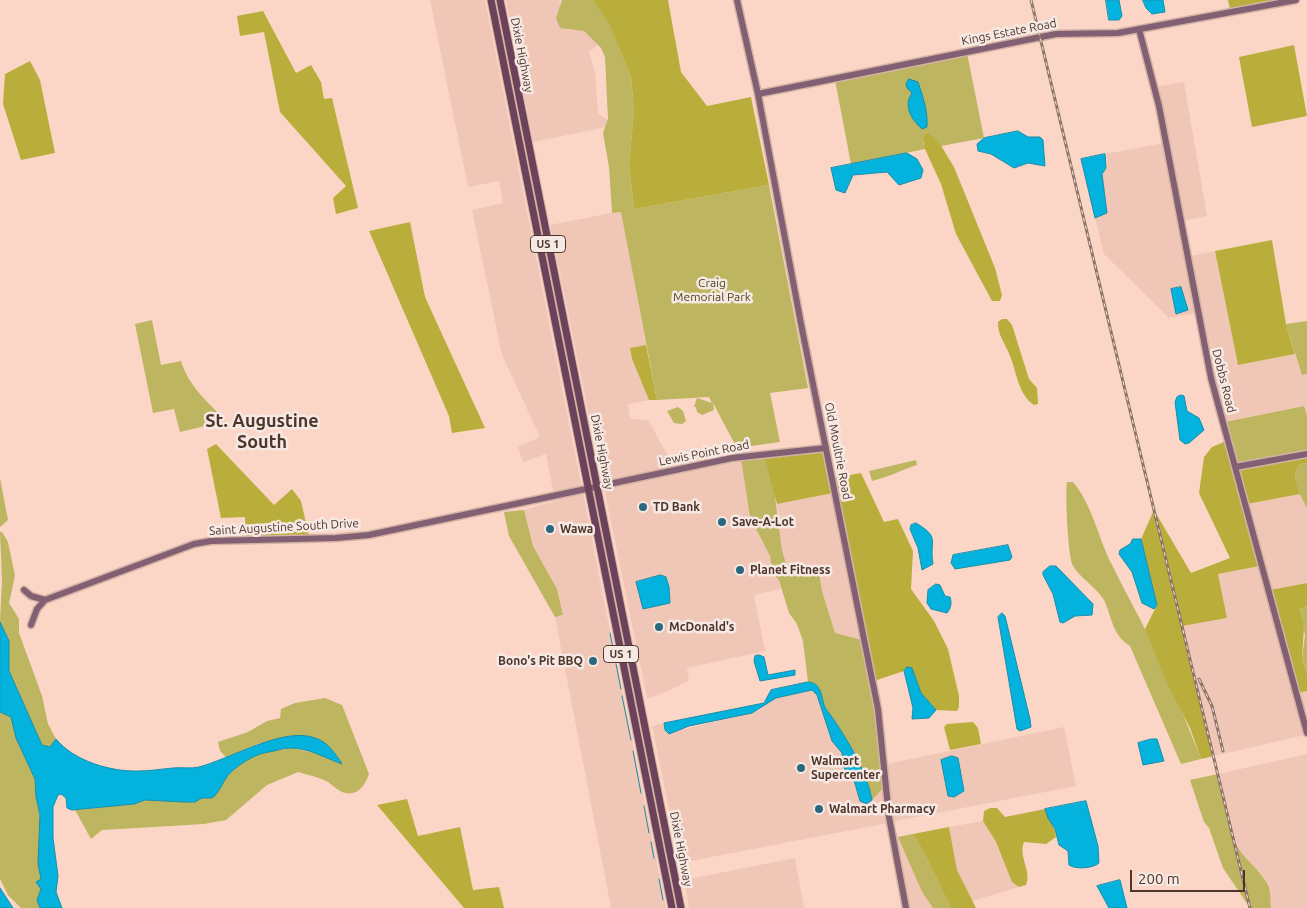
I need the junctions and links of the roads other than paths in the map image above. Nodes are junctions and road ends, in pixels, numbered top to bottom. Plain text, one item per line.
1 (491, 0) edge
2 (500, 0) edge
3 (737, 0) edge
4 (1296, 0) edge
5 (1139, 29) junction
6 (516, 81) junction
7 (508, 82) junction
8 (758, 94) junction
9 (564, 324) junction
10 (556, 325) junction
11 (826, 448) junction
12 (1307, 454) edge
13 (1235, 467) junction
14 (598, 487) junction
15 (588, 489) junction
16 (24, 590) dead end
17 (46, 600) junction
18 (30, 625) dead end
19 (1307, 733) edge
20 (672, 908) edge
21 (681, 908) edge
22 (906, 908) edge

1 - 7 main road, US 1
2 - 6 main road, Dixie Highway / US 1
3 - 8 street, Old Moultrie Road
4 - 5 street, Kings Estate Road
5 - 8 street, Kings Estate Road
5 - 13 street, Dobbs Road
6 - 7 main road
6 - 9 main road, Dixie Highway / US 1
7 - 10 main road, US 1
8 - 11 street, Old Moultrie Road
9 - 10 main road
9 - 14 main road, Dixie Highway / US 1
10 - 15 main road, Dixie Highway / US 1
11 - 14 street, Lewis Point Road
11 - 22 street, Old Moultrie Road
12 - 13 street
13 - 19 street, Dobbs Road
14 - 15 street, Lewis Point Road
14 - 21 main road, Dixie Highway / US 1
15 - 17 street, Saint Augustine South Drive
15 - 20 main road, Dixie Highway / US 1
16 - 17 street
17 - 18 street

